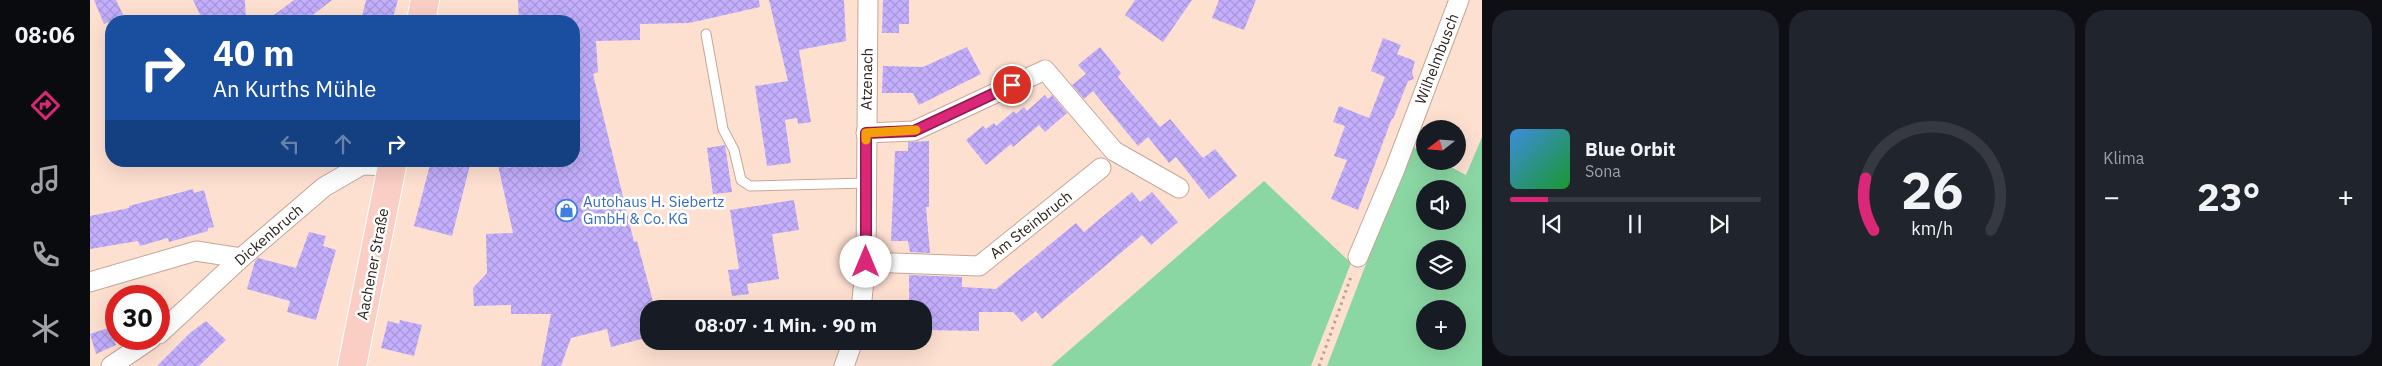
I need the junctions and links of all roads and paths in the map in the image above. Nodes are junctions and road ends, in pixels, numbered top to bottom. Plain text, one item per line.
1 (425, 0) edge
2 (868, 0) edge
3 (1460, 0) edge
4 (422, 15) edge
5 (706, 34) dead end
6 (866, 133) junction
7 (359, 167) edge
8 (392, 167) edge
9 (1101, 168) dead end
10 (866, 183) junction
11 (1179, 188) dead end
12 (1358, 257) joint
13 (241, 258) junction
14 (866, 262) junction
15 (90, 282) edge
16 (862, 300) edge
17 (170, 324) edge
18 (135, 350) edge
19 (849, 350) edge
20 (111, 366) edge
21 (352, 366) edge
22 (844, 366) edge
23 (1319, 366) edge

1 - 4 main road
2 - 6 street, Atzenach
3 - 12 street, Wilhelmbusch
5 - 10 lane
6 - 10 street, Atzenach
6 - 11 street
7 - 13 street, Dickenbruch
8 - 21 main road, Aachener Straße
9 - 14 street, Am Steinbruch
10 - 14 street, Atzenach
12 - 23 path
13 - 15 street
13 - 17 street, Dickenbruch
14 - 16 street, Atzenach
18 - 20 street
19 - 22 street

